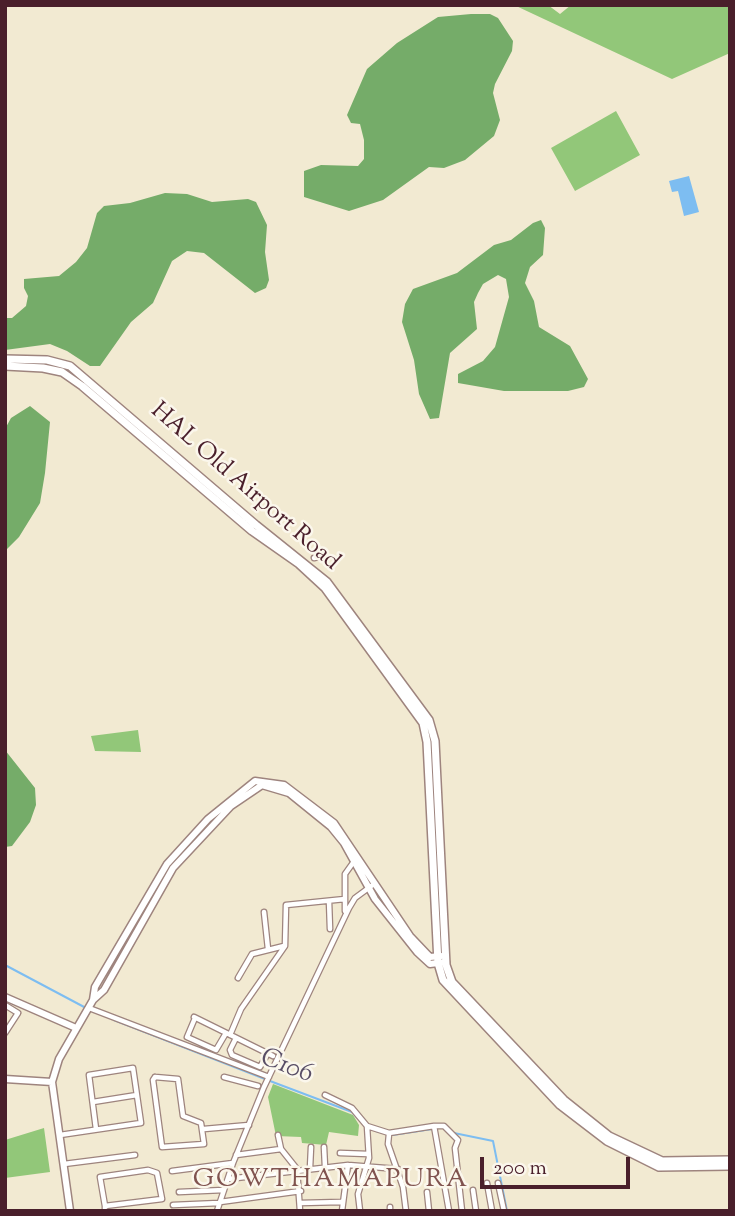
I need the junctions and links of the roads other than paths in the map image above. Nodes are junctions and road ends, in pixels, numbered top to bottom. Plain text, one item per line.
1 (5, 359) edge
2 (5, 366) edge
3 (325, 584) junction
4 (356, 860) junction
5 (371, 887) junction
6 (345, 899) junction
7 (329, 901) junction
8 (264, 912) dead end
9 (346, 915) junction
10 (330, 929) dead end
11 (285, 946) junction
12 (268, 949) junction
13 (442, 959) junction
14 (238, 978) dead end
15 (5, 997) edge
16 (5, 1005) edge
17 (89, 1008) junction
18 (76, 1028) junction
19 (5, 1033) edge
20 (228, 1034) junction
21 (236, 1038) junction
22 (225, 1077) dead end
23 (269, 1077) junction
24 (5, 1079) edge
25 (52, 1082) junction
26 (258, 1086) dead end
27 (137, 1095) junction
28 (324, 1095) dead end
29 (92, 1102) junction
30 (367, 1126) junction
31 (434, 1126) junction
32 (248, 1127) junction
33 (96, 1129) junction
34 (204, 1129) junction
35 (60, 1135) junction
36 (278, 1135) dead end
37 (389, 1135) junction
38 (312, 1147) dead end
39 (324, 1147) dead end
40 (281, 1149) junction
41 (340, 1153) dead end
42 (368, 1154) junction
43 (135, 1155) dead end
44 (236, 1155) junction
45 (730, 1160) edge
46 (233, 1163) junction
47 (64, 1164) junction
48 (348, 1165) junction
49 (325, 1167) junction
50 (365, 1167) junction
51 (730, 1167) edge
52 (310, 1168) junction
53 (297, 1169) junction
54 (398, 1169) junction
55 (172, 1171) dead end
56 (228, 1178) junction
57 (487, 1183) dead end
58 (498, 1183) dead end
59 (224, 1190) junction
60 (473, 1190) dead end
61 (301, 1191) junction
62 (178, 1192) dead end
63 (427, 1192) dead end
64 (341, 1202) junction
65 (220, 1203) junction
66 (300, 1203) junction
67 (173, 1205) dead end
68 (105, 1209) edge
69 (70, 1211) edge
70 (218, 1211) edge
71 (300, 1211) edge
72 (342, 1211) edge
73 (360, 1211) edge
74 (406, 1211) edge
75 (429, 1211) edge
76 (449, 1211) edge
77 (462, 1211) edge
78 (476, 1211) edge
79 (492, 1211) edge
80 (504, 1211) edge

1 - 3 main road, HAL Old Airport Road
2 - 3 main road, HAL Old Airport Road
3 - 13 main road, HAL Old Airport Road
4 - 5 street
4 - 6 street
4 - 17 street
5 - 9 street
5 - 13 street
6 - 7 street
6 - 9 street
7 - 10 street
7 - 11 street
8 - 12 street
9 - 23 street
11 - 12 street
11 - 20 street
12 - 14 street
13 - 45 main road, HAL Old Airport Road
13 - 51 main road, HAL Old Airport Road
15 - 18 street
16 - 19 street
17 - 18 street
17 - 23 street
18 - 25 street
20 - 20 street
20 - 21 street
21 - 21 street
22 - 26 street
23 - 32 street
24 - 25 street
25 - 35 street
27 - 29 street
27 - 29 street
27 - 33 street
28 - 30 street
29 - 33 street
30 - 37 street
30 - 42 street
31 - 37 street
31 - 76 street
31 - 77 street
32 - 34 street
32 - 44 street
33 - 35 street
34 - 34 street
35 - 47 street
36 - 40 street
37 - 54 street
38 - 52 street
39 - 49 street
40 - 44 street
40 - 53 street
41 - 42 street
42 - 50 street
43 - 47 street
44 - 46 street
46 - 55 street
46 - 56 street
47 - 69 street
48 - 49 street
48 - 50 street
48 - 64 street
49 - 52 street
50 - 54 street
50 - 73 street
52 - 53 street
53 - 56 street
53 - 61 street
54 - 74 street
56 - 59 street
57 - 79 street
58 - 80 street
59 - 62 street
59 - 65 street
60 - 78 street
61 - 65 street
61 - 66 street
63 - 75 street
64 - 66 street
64 - 72 street
65 - 67 street
65 - 70 street
66 - 71 street
68 - 68 street

